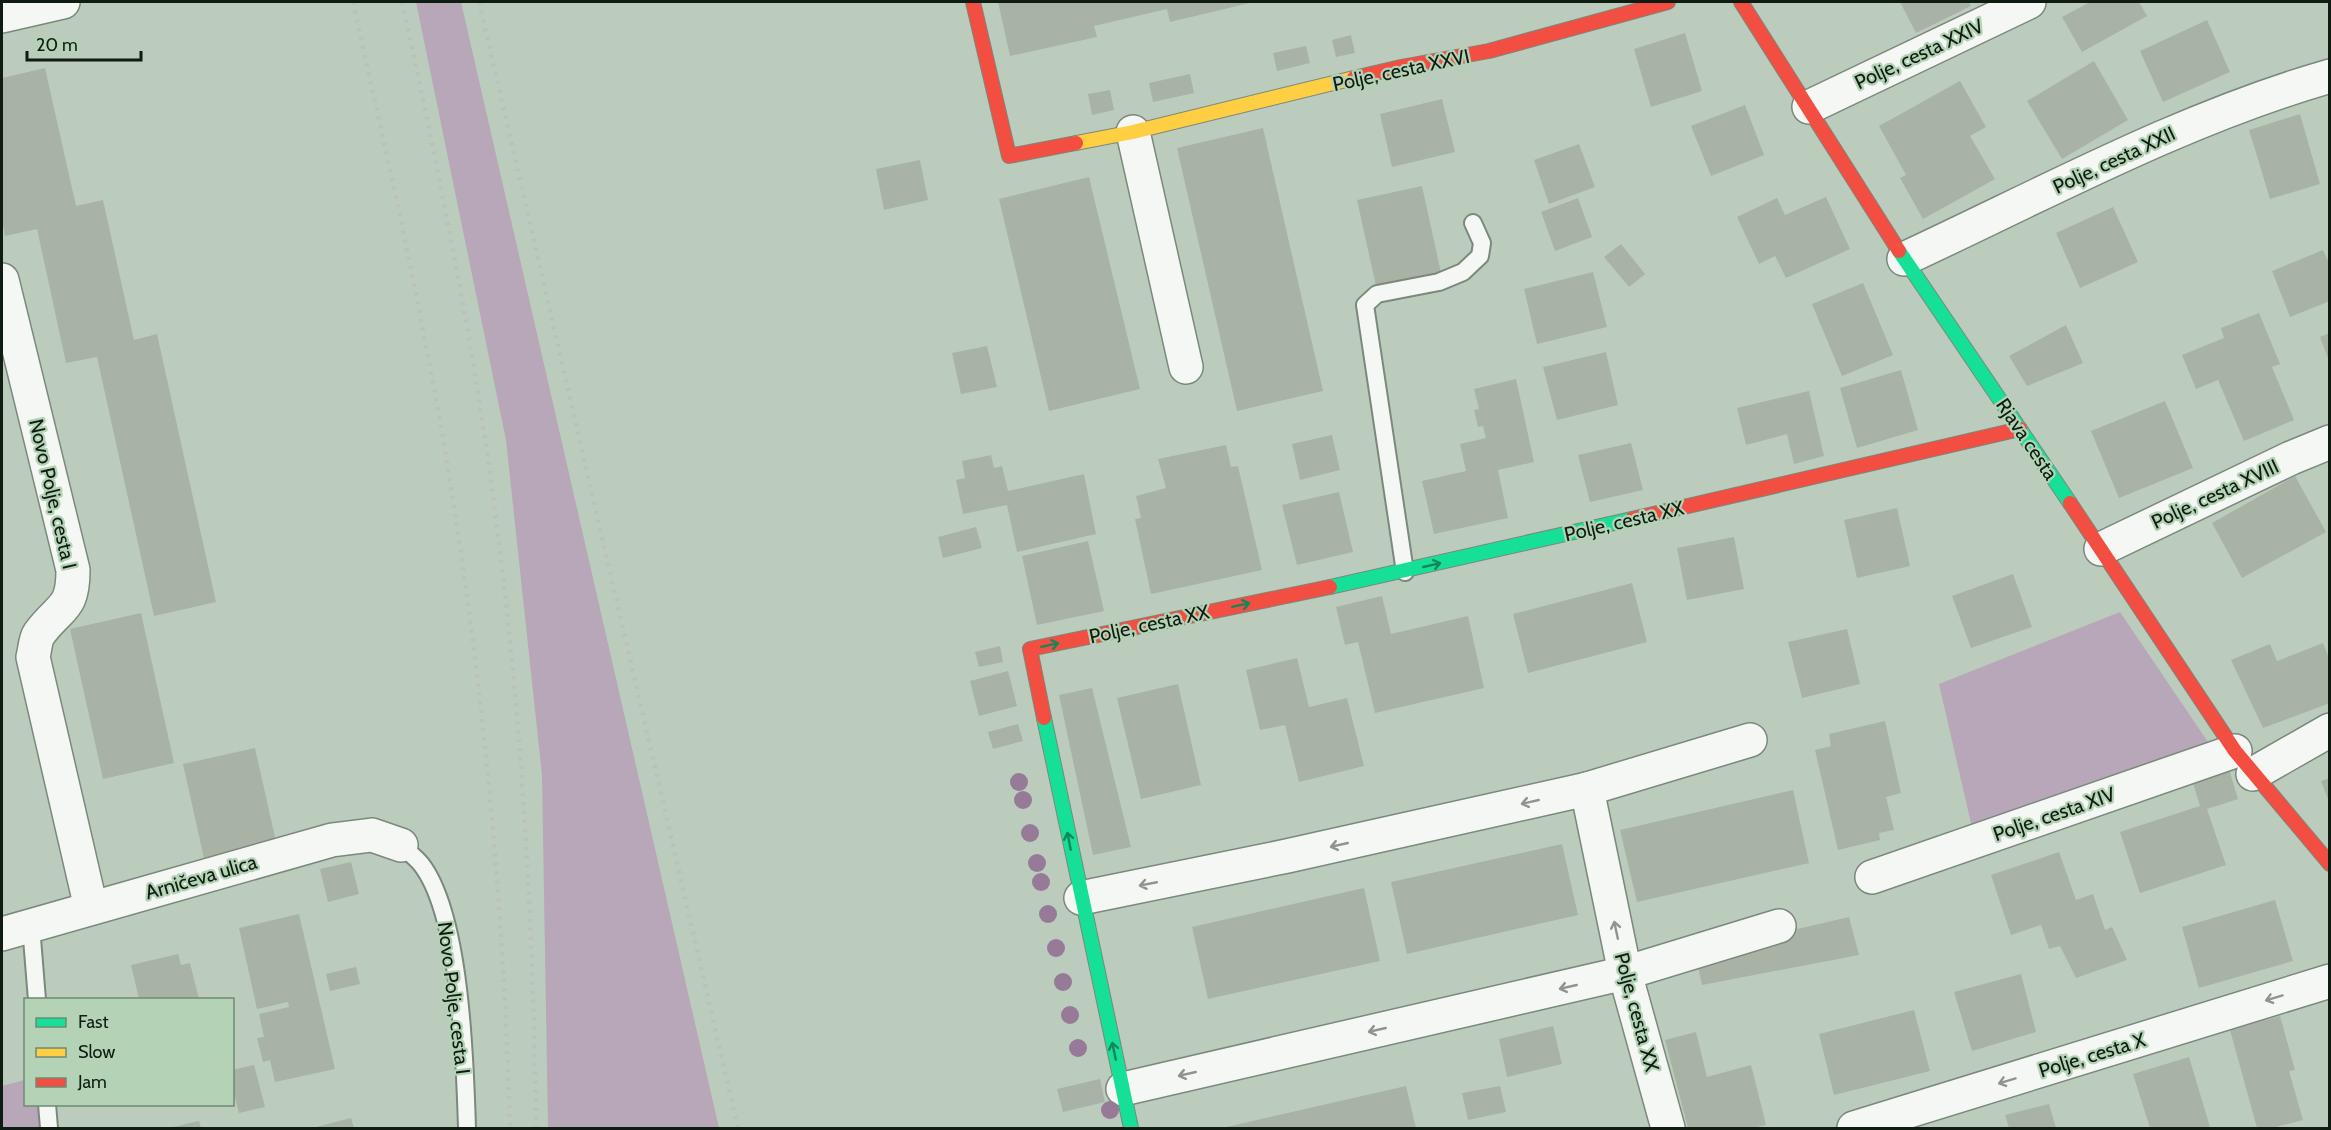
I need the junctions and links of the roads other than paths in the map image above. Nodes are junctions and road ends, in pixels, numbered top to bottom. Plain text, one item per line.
1 (63, 2) edge
2 (974, 2) edge
3 (1668, 2) edge
4 (1741, 2) edge
5 (2029, 2) edge
6 (2, 16) edge
7 (2330, 76) edge
8 (1809, 107) junction
9 (1132, 132) junction
10 (1473, 223) dead end
11 (1904, 259) junction
12 (2, 280) edge
13 (1186, 367) dead end
14 (2020, 429) junction
15 (2330, 442) edge
16 (2101, 549) junction
17 (1405, 572) junction
18 (2330, 730) edge
19 (1750, 740) dead end
20 (2244, 763) junction
21 (1587, 789) junction
22 (401, 845) joint
23 (2330, 864) edge
24 (1872, 877) dead end
25 (1081, 898) junction
26 (91, 908) junction
27 (1779, 926) dead end
28 (16, 930) edge
29 (1624, 974) junction
30 (2330, 981) edge
31 (37, 998) edge
32 (1122, 1089) junction
33 (47, 1106) edge
34 (49, 1128) edge
35 (466, 1128) edge
36 (1131, 1128) edge
37 (1668, 1128) edge
38 (1854, 1128) edge

1 - 6 street
2 - 9 street, Polje, cesta XXVI
3 - 9 street, Polje, cesta XXVI
4 - 8 street, Rjava cesta
5 - 8 street, Polje, cesta XXIV
7 - 11 street, Polje, cesta XXII
8 - 11 street, Rjava cesta
9 - 13 street
10 - 17 lane
11 - 14 street, Rjava cesta
12 - 26 street, Novo Polje, cesta I
14 - 16 street, Rjava cesta
17 -> 14 street, Polje, cesta XX
15 - 16 street, Polje, cesta XVIII
16 - 20 street, Rjava cesta
25 -> 17 street, Polje, cesta XX
18 - 20 street, Polje, cesta XIV
19 - 21 street
20 - 23 street, Rjava cesta
20 - 24 street, Polje, cesta XIV
21 -> 25 street
29 -> 21 street, Polje, cesta XX
22 - 26 street, Arničeva ulica
22 - 35 lane, Novo Polje, cesta I
32 -> 25 street
26 - 28 street, Arničeva ulica
27 - 29 street
28 - 31 lane
29 -> 32 street
29 - 37 street, Polje, cesta XX
30 -> 38 street, Polje, cesta X
32 - 36 street
33 - 34 lane

